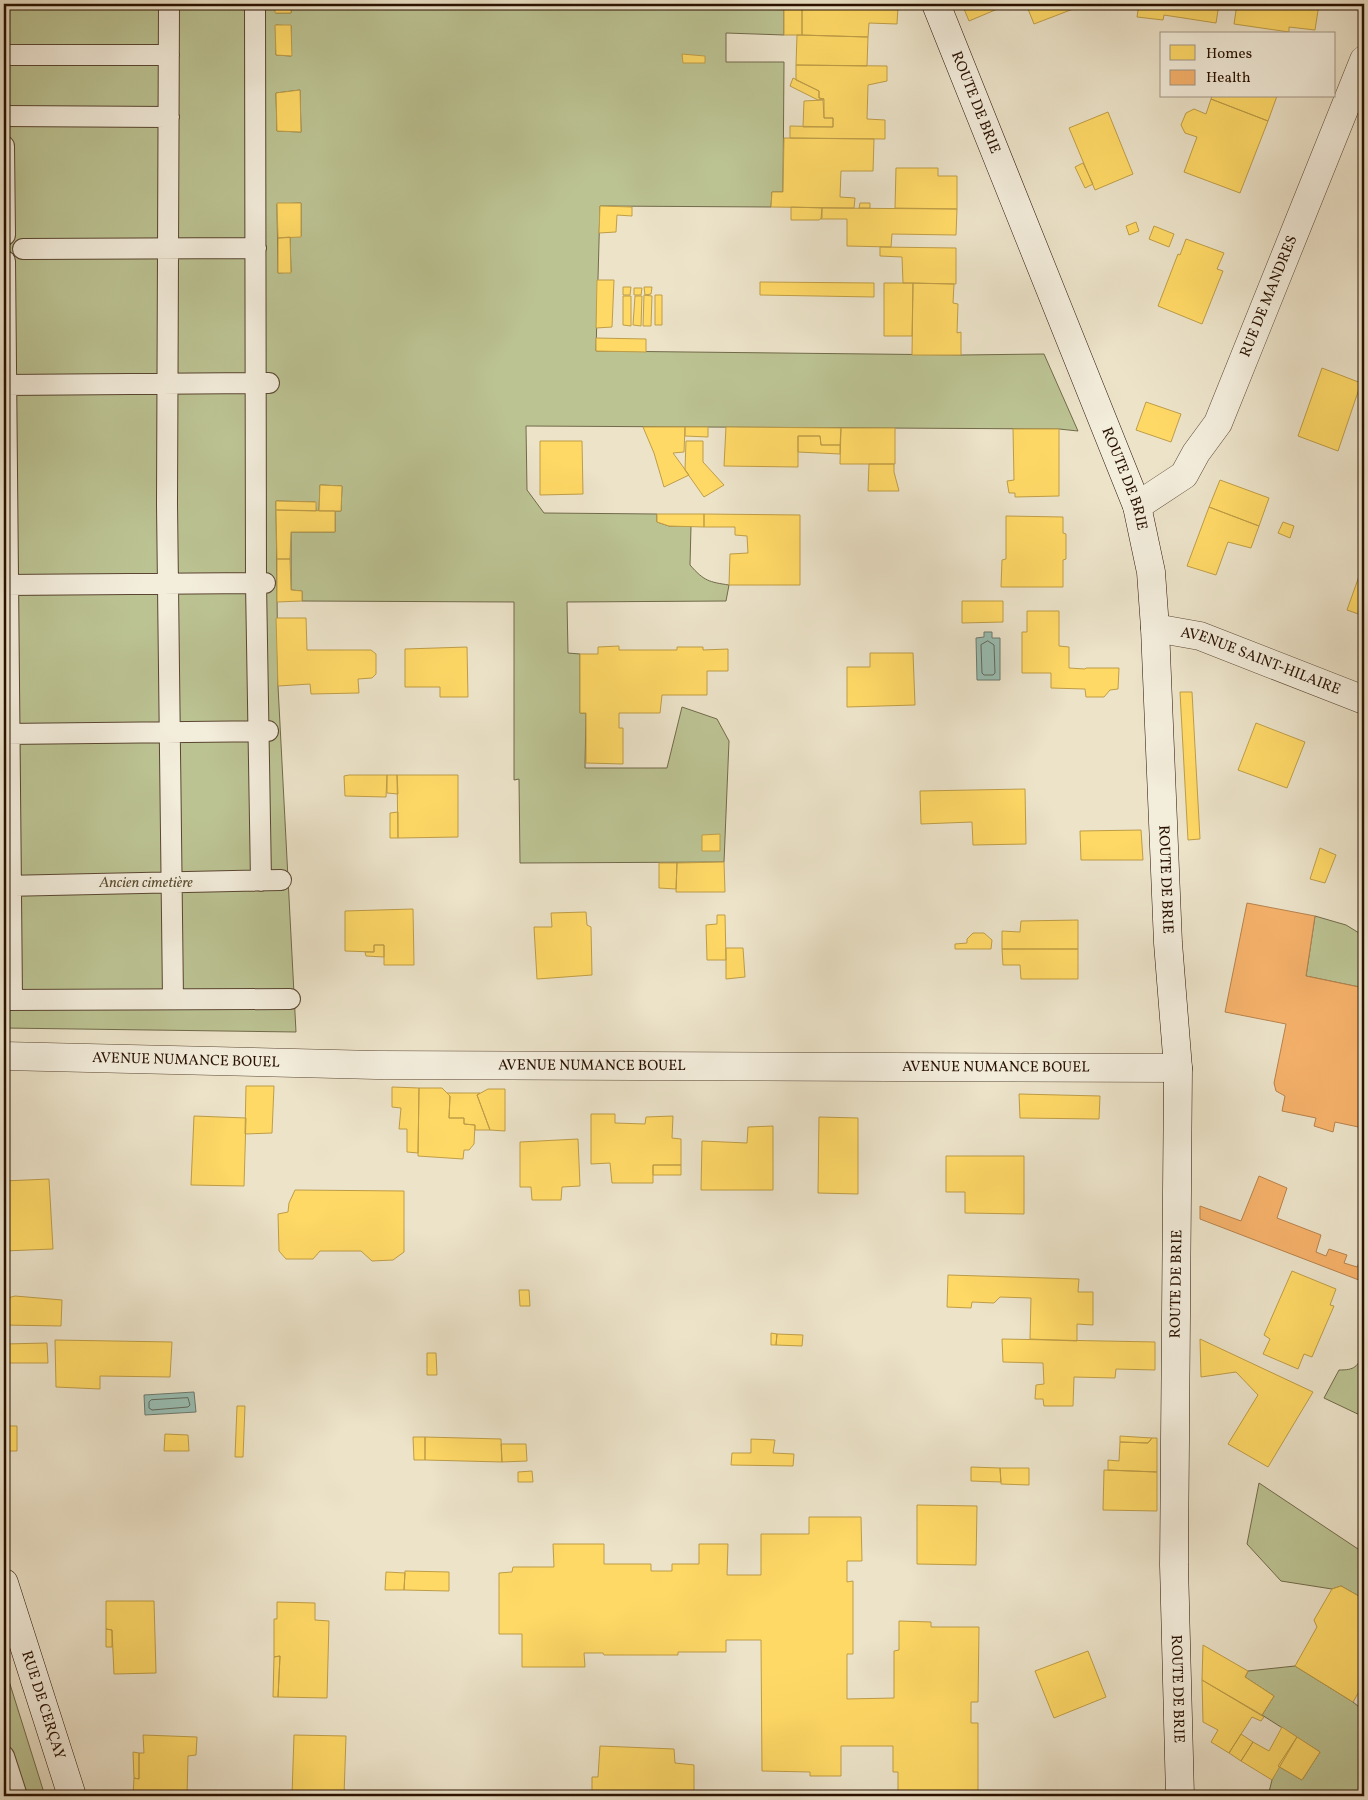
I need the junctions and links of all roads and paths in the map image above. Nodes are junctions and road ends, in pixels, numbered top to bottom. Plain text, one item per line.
1 (169, 4) edge
2 (255, 4) edge
3 (936, 4) edge
4 (4, 54) edge
5 (169, 55) junction
6 (1364, 60) edge
7 (4, 116) edge
8 (169, 117) junction
9 (4, 146) edge
10 (4, 235) edge
11 (256, 248) junction
12 (23, 249) junction
13 (169, 249) junction
14 (4, 261) edge
15 (263, 383) junction
16 (168, 384) junction
17 (5, 385) edge
18 (1137, 506) junction
19 (261, 582) junction
20 (168, 583) junction
21 (6, 585) edge
22 (1155, 628) junction
23 (1364, 700) edge
24 (263, 731) junction
25 (170, 733) junction
26 (7, 734) edge
27 (281, 880) dead end
28 (261, 881) junction
29 (172, 882) junction
30 (7, 886) edge
31 (173, 999) junction
32 (290, 999) dead end
33 (8, 1000) edge
34 (4, 1056) edge
35 (1178, 1068) junction
36 (4, 1583) edge
37 (4, 1756) edge
38 (17, 1796) edge
39 (72, 1796) edge
40 (1180, 1796) edge

1 - 5 lane
2 - 11 lane
3 - 18 street, ROUTE DE BRIE
4 - 5 lane
5 - 8 lane
6 - 18 street, RUE DE MANDRES
7 - 8 lane
8 - 13 lane
9 - 10 lane
10 - 12 lane
11 - 13 lane
11 - 15 lane
12 - 13 lane
12 - 14 lane
13 - 16 lane
14 - 17 lane
15 - 16 lane
15 - 19 lane
16 - 17 lane
16 - 20 lane
17 - 21 lane
18 - 22 street, ROUTE DE BRIE
19 - 20 lane
19 - 24 lane
20 - 21 lane
20 - 25 lane
21 - 26 lane
22 - 23 street, AVENUE SAINT-HILAIRE
22 - 35 street, ROUTE DE BRIE
24 - 25 lane
24 - 28 lane
25 - 26 lane
25 - 29 lane
26 - 30 lane
27 - 28 lane
28 - 29 lane
29 - 30 lane
29 - 31 lane
30 - 33 lane
31 - 32 lane
31 - 33 lane
34 - 35 street, AVENUE NUMANCE BOUEL
35 - 40 street, ROUTE DE BRIE
36 - 39 street, RUE DE CERÇAY
37 - 38 lane

